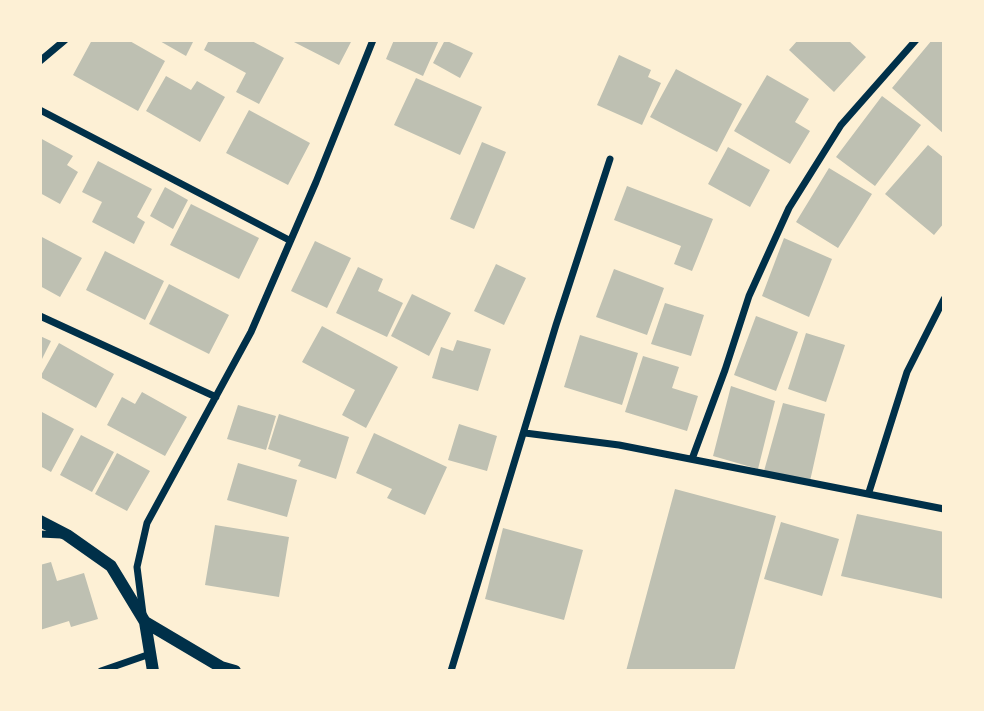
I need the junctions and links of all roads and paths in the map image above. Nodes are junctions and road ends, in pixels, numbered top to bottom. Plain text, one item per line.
1 (65, 40) edge
2 (373, 40) edge
3 (916, 40) edge
4 (40, 61) edge
5 (40, 110) edge
6 (610, 159) dead end
7 (289, 240) junction
8 (944, 299) edge
9 (40, 316) edge
10 (216, 397) junction
11 (525, 433) junction
12 (692, 459) junction
13 (869, 492) junction
14 (944, 509) edge
15 (40, 521) edge
16 (40, 534) edge
17 (67, 535) junction
18 (145, 622) junction
19 (150, 654) junction
20 (100, 671) edge
21 (153, 671) edge
22 (235, 671) edge
23 (451, 671) edge

1 - 4 street
2 - 7 street
3 - 12 street
5 - 7 street
6 - 11 street
7 - 10 street
8 - 13 street
9 - 10 street
10 - 18 street
11 - 12 street
11 - 23 street
12 - 13 street
13 - 14 street
15 - 17 street
16 - 17 street
17 - 18 street
18 - 19 street
18 - 22 street
19 - 20 street
19 - 21 street

